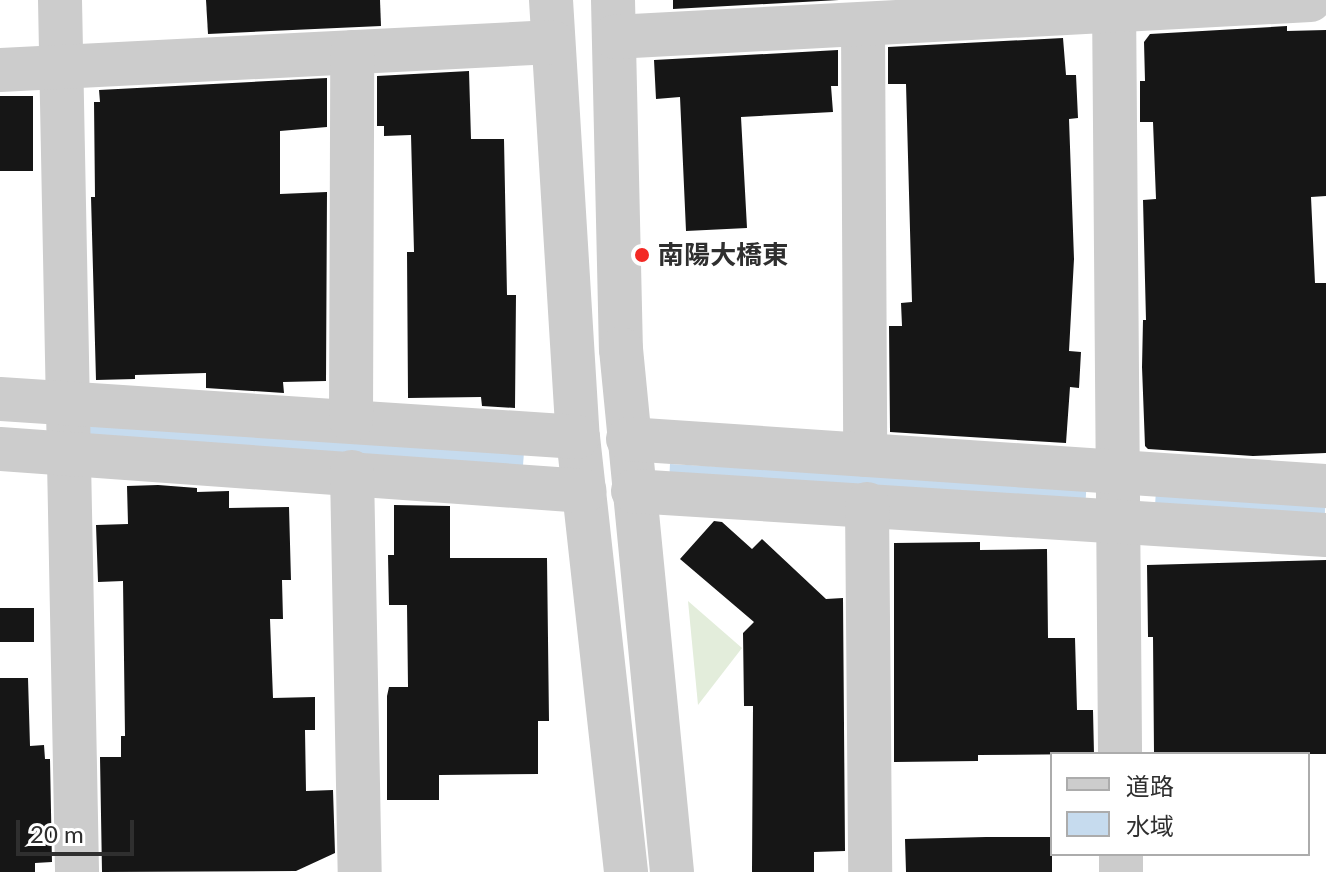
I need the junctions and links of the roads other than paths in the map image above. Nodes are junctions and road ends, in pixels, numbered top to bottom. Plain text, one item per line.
1 (60, 0) edge
2 (1310, 0) edge
3 (1114, 6) edge
4 (614, 19) edge
5 (552, 21) edge
6 (863, 25) junction
7 (352, 52) junction
8 (60, 67) junction
9 (0, 70) edge
10 (0, 399) edge
11 (351, 420) junction
12 (67, 429) junction
13 (578, 437) junction
14 (628, 439) junction
15 (0, 449) edge
16 (865, 455) junction
17 (352, 472) junction
18 (1326, 486) edge
19 (584, 491) junction
20 (633, 491) junction
21 (1117, 497) junction
22 (867, 504) junction
23 (1326, 535) edge
24 (1120, 752) edge
25 (77, 872) edge
26 (360, 872) edge
27 (626, 872) edge
28 (672, 872) edge
29 (870, 872) edge

1 - 8 street
2 - 3 street
3 - 6 street
3 - 21 street
4 - 6 street
4 - 14 street
5 - 7 street
5 - 13 street
6 - 16 street
7 - 8 street
7 - 11 street
8 - 9 street
8 - 12 street
10 - 12 street
11 - 12 street
11 - 13 street
12 - 15 street
12 - 17 street
12 - 25 street
13 - 19 street
14 - 16 street
14 - 20 street
16 - 21 street
17 - 19 street
17 - 26 street
18 - 21 street
19 - 27 street
20 - 22 street
20 - 28 street
21 - 22 street
21 - 23 street
21 - 24 street
22 - 29 street

